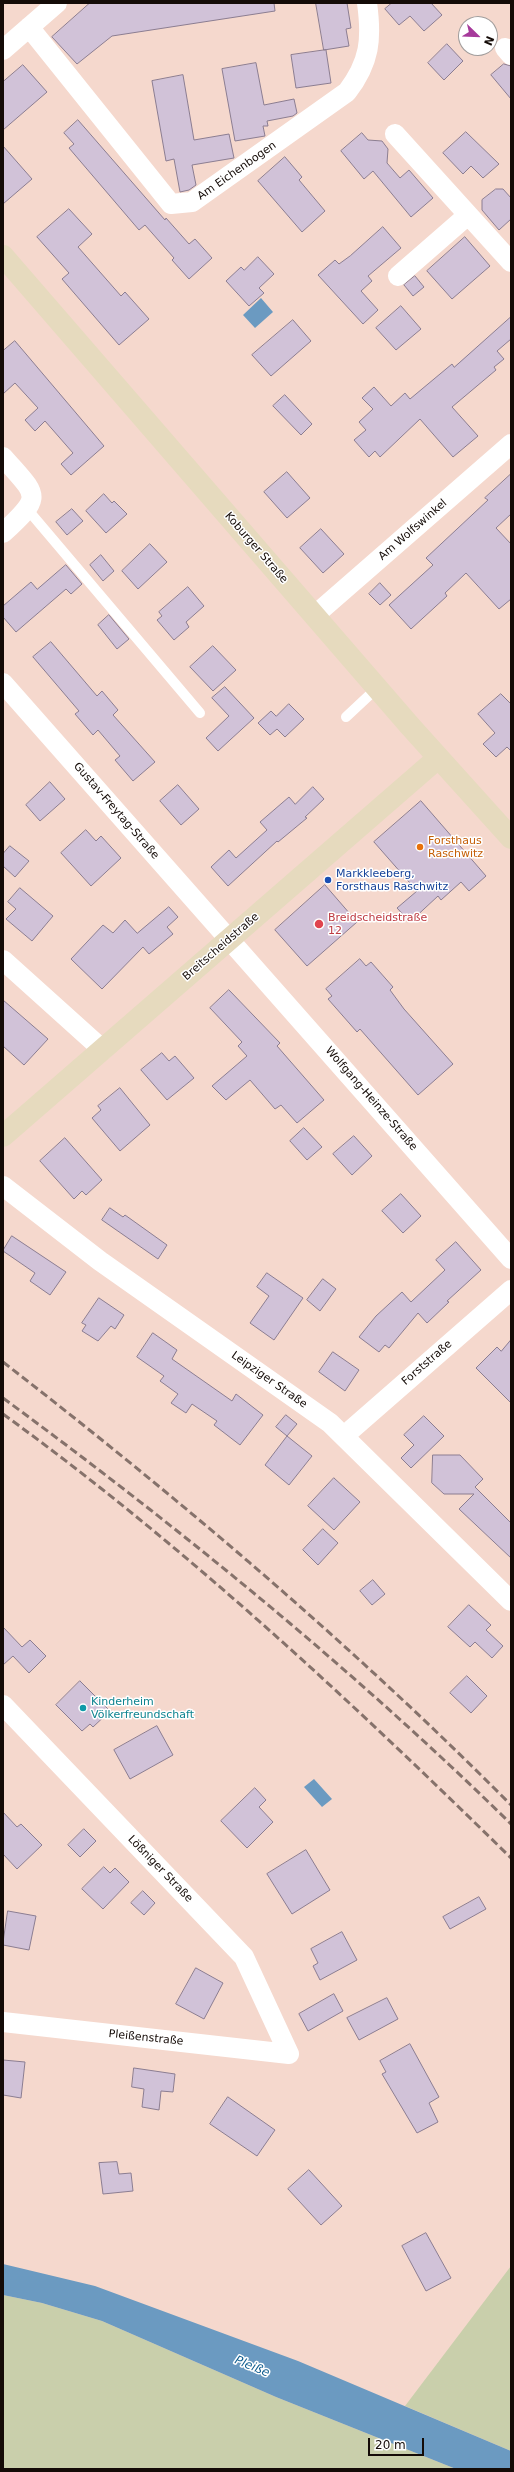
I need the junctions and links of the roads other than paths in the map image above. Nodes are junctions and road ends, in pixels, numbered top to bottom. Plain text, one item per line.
1 (57, 3) edge
2 (367, 3) edge
3 (29, 27) junction
4 (3, 50) edge
5 (395, 134) dead end
6 (468, 215) junction
7 (3, 256) edge
8 (511, 262) edge
9 (398, 276) dead end
10 (511, 444) edge
11 (3, 457) edge
12 (30, 505) junction
13 (3, 533) edge
14 (315, 615) junction
15 (3, 683) edge
16 (377, 688) junction
17 (200, 713) dead end
18 (346, 717) dead end
19 (438, 758) junction
20 (511, 838) edge
21 (231, 939) junction
22 (3, 960) edge
23 (103, 1050) junction
24 (3, 1136) edge
25 (3, 1186) edge
26 (511, 1259) edge
27 (511, 1290) edge
28 (344, 1436) junction
29 (511, 1601) edge
30 (3, 1705) edge
31 (3, 2022) edge
32 (289, 2054) joint

1 - 3 street
2 - 3 street, Am Eichenbogen
3 - 4 street
5 - 6 street
6 - 8 street
6 - 9 street
7 - 14 main road, Koburger Straße
10 - 14 street, Am Wolfswinkel
11 - 12 street
12 - 13 street
12 - 17 lane
14 - 16 main road, Koburger Straße
15 - 21 street, Gustav-Freytag-Straße
16 - 18 lane
16 - 19 main road, Koburger Straße
19 - 20 main road, Koburger Straße
19 - 21 main road, Breitscheidstraße
21 - 23 main road, Breitscheidstraße
21 - 26 street, Wolfgang-Heinze-Straße
22 - 23 street
23 - 24 main road, Breitscheidstraße
25 - 28 street, Leipziger Straße
27 - 28 street, Forststraße
28 - 29 street, Leipziger Straße
30 - 32 street, Lößniger Straße
31 - 32 street, Pleißenstraße

